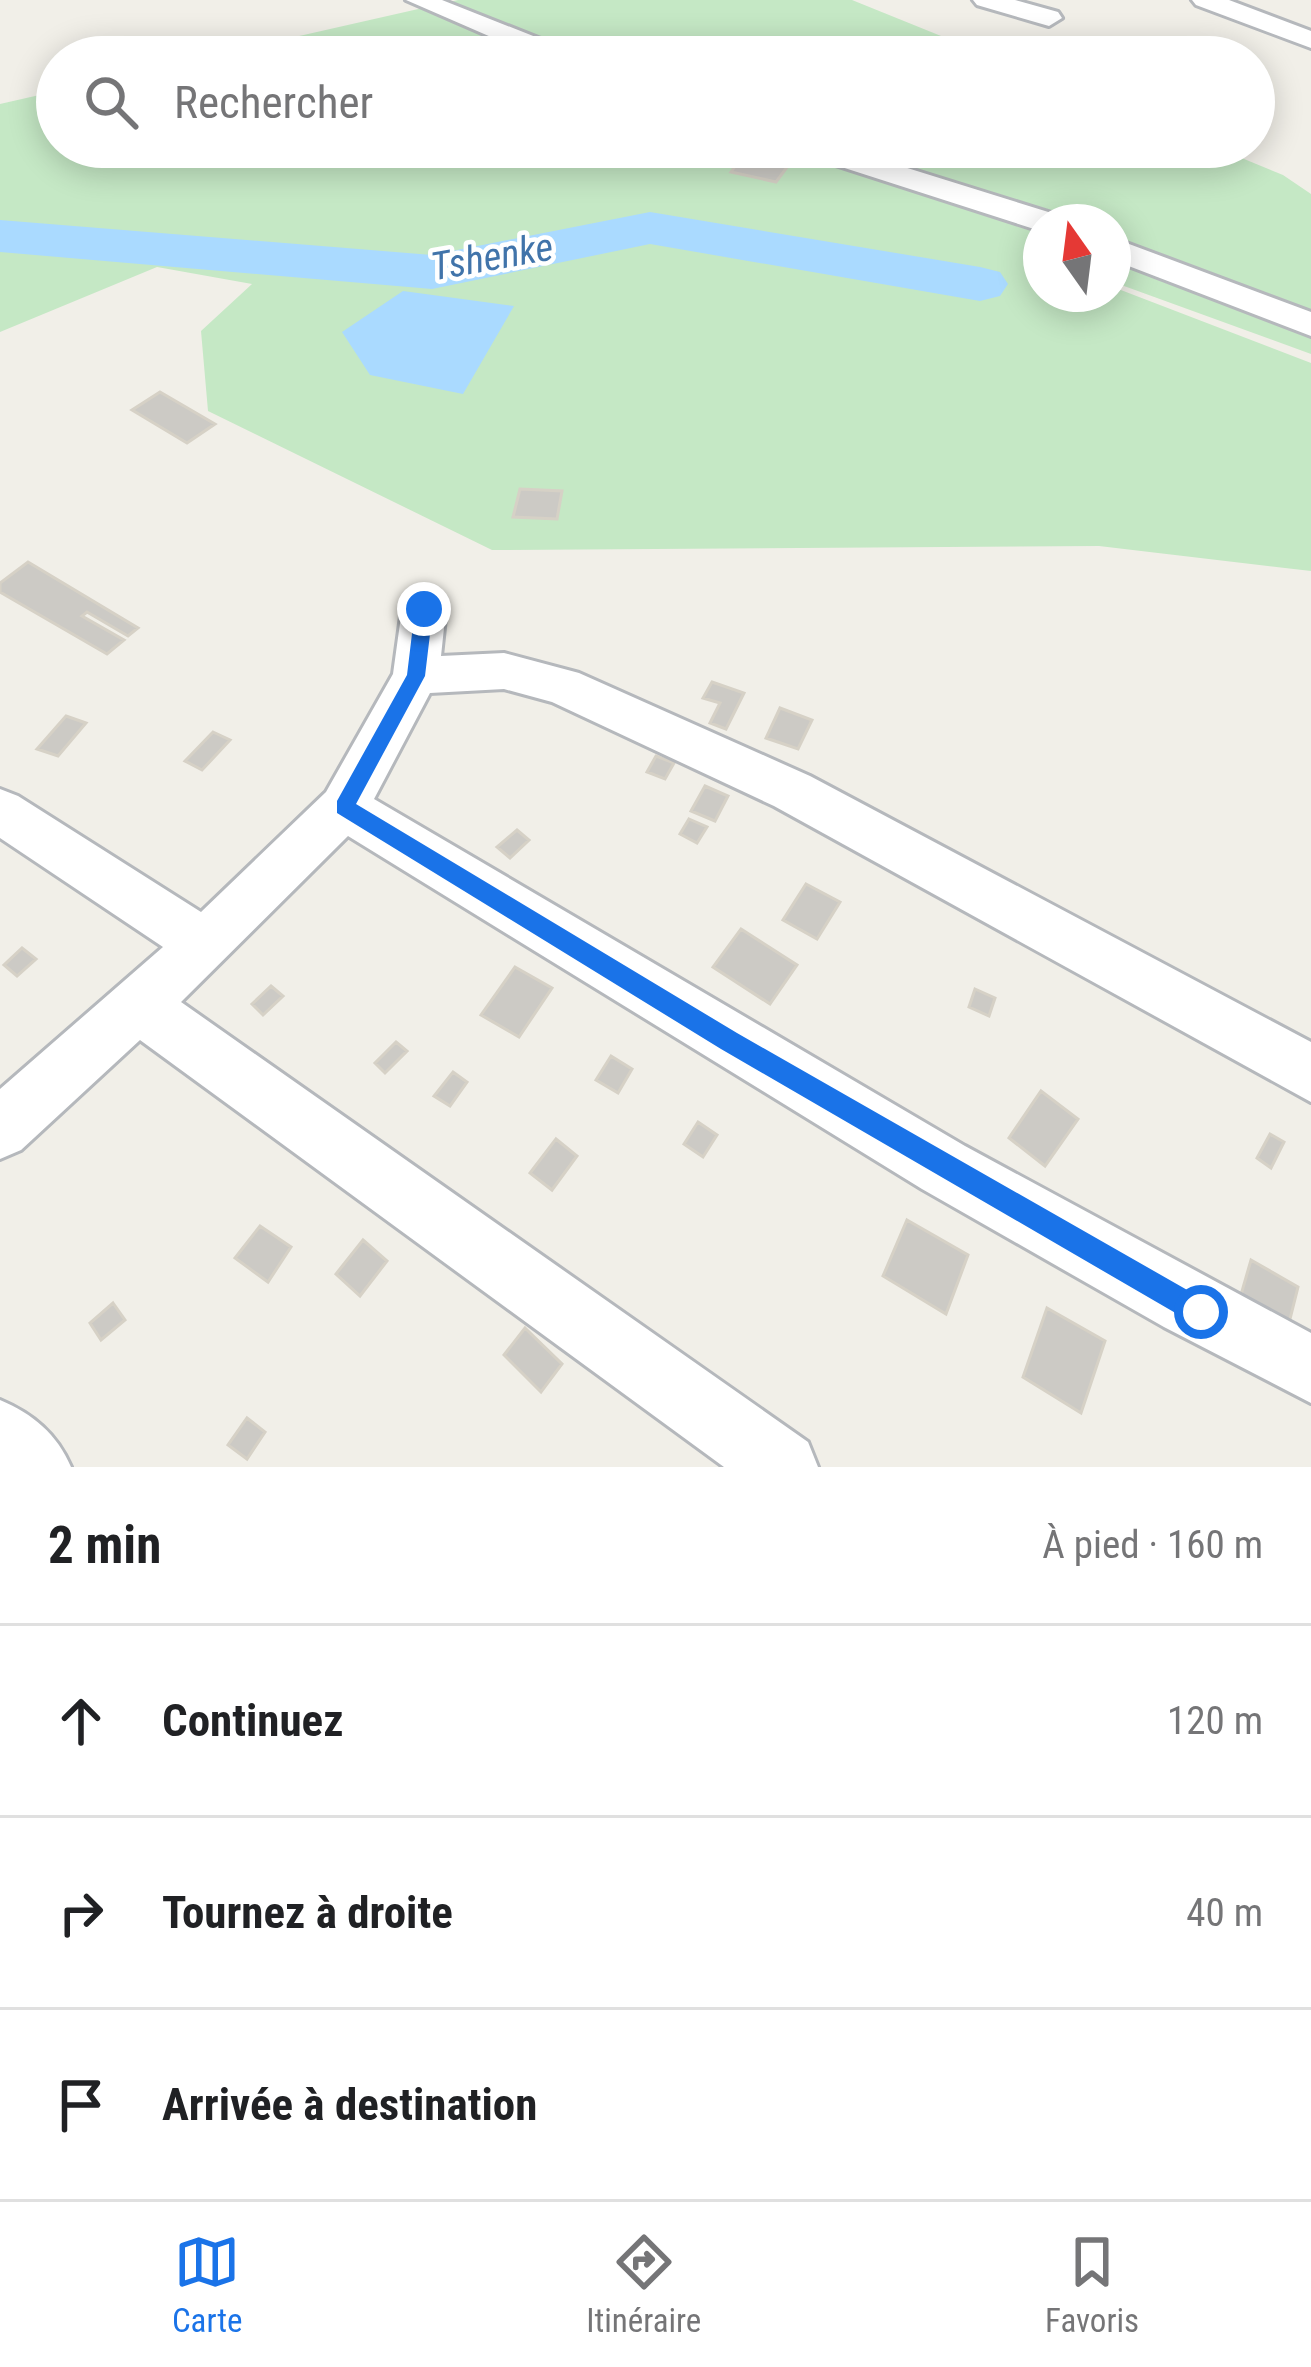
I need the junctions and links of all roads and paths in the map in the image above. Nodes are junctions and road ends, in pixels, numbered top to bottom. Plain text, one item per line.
1 (418, 0) edge
2 (986, 0) edge
3 (1205, 0) edge
4 (1049, 18) dead end
5 (508, 36) edge
6 (1311, 40) edge
7 (875, 168) edge
8 (1023, 215) edge
9 (1131, 255) edge
10 (1311, 325) edge
11 (424, 609) dead end
12 (416, 676) junction
13 (344, 807) junction
14 (0, 811) edge
15 (205, 945) junction
16 (138, 1006) junction
17 (1311, 1073) edge
18 (0, 1130) edge
19 (1311, 1370) edge
20 (0, 1436) edge
21 (36, 1467) edge
22 (783, 1467) edge

1 - 5 street
2 - 4 street
3 - 6 street
7 - 8 street
9 - 10 street
11 - 12 street
12 - 13 street
12 - 17 street
13 - 15 street
13 - 19 street
14 - 15 street
15 - 16 street
16 - 18 street
16 - 22 street
20 - 21 street

